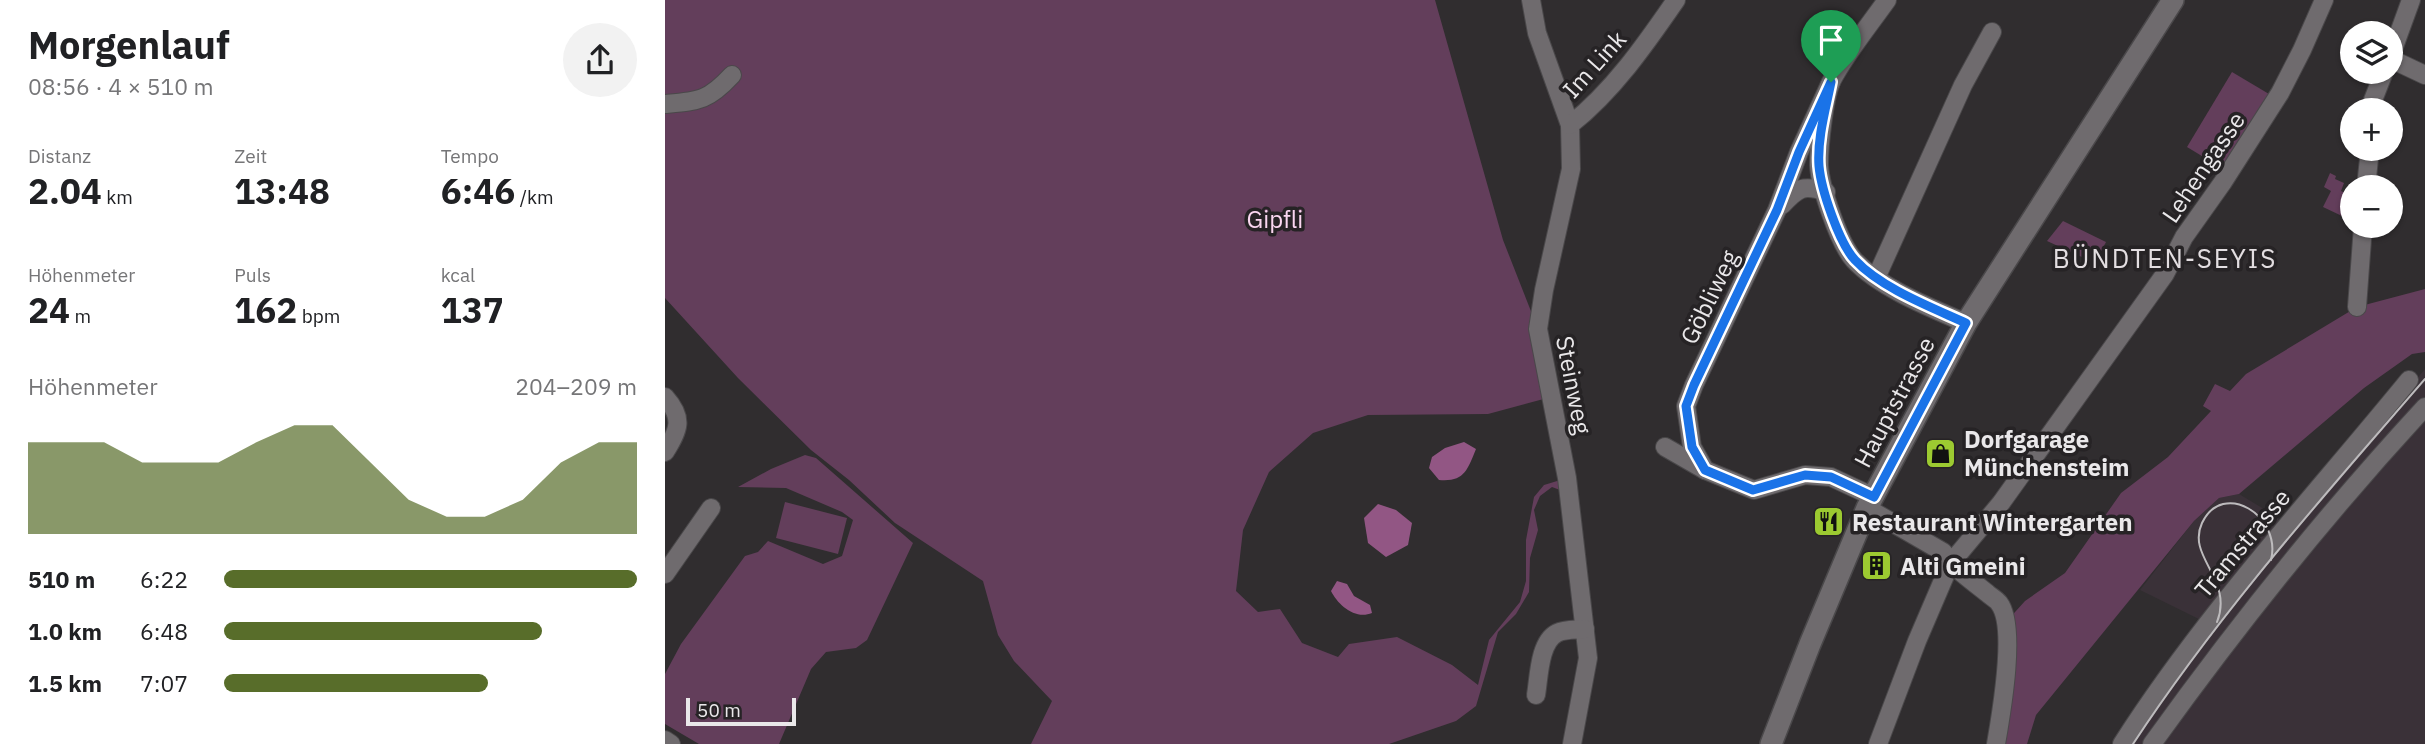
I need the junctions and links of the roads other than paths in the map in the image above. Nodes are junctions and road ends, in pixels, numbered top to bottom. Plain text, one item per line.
1 (1531, 0) edge
2 (1676, 0) edge
3 (1887, 0) edge
4 (2173, 0) edge
5 (2324, 0) edge
6 (2411, 0) edge
7 (2403, 23) edge
8 (1992, 32) dead end
9 (2403, 63) edge
10 (732, 75) dead end
11 (2425, 75) edge
12 (1831, 82) junction
13 (665, 104) edge
14 (1570, 125) junction
15 (1826, 192) junction
16 (1777, 210) junction
17 (2362, 238) edge
18 (1876, 278) junction
19 (2357, 307) dead end
20 (1966, 323) junction
21 (2409, 380) dead end
22 (665, 397) edge
23 (2425, 407) edge
24 (1665, 447) dead end
25 (665, 452) edge
26 (1705, 470) junction
27 (1870, 503) junction
28 (711, 508) dead end
29 (1950, 564) junction
30 (665, 574) edge
31 (1585, 629) junction
32 (1536, 695) dead end
33 (665, 740) edge
34 (671, 744) edge
35 (1572, 744) edge
36 (1771, 744) edge
37 (1878, 744) edge
38 (1996, 744) edge
39 (2122, 744) edge
40 (2152, 744) edge

1 - 14 street, Steinweg
2 - 14 street, Im Link
3 - 12 street
4 - 20 main road, Hauptstrasse
5 - 29 street, Lehengasse
6 - 7 street
8 - 18 street
9 - 11 street
10 - 13 street
12 - 15 street
12 - 16 street, Göbliweg
14 - 31 street, Steinweg
15 - 16 street, Göbliweg
15 - 18 street
16 - 26 street, Göbliweg
17 - 19 street
18 - 20 street
20 - 27 main road, Hauptstrasse
21 - 39 street, Tramstrasse
22 - 25 street
23 - 40 street, Tramstrasse
24 - 26 street
26 - 27 street
27 - 29 street
27 - 36 main road, Hauptstrasse
28 - 30 street
29 - 37 street, Lehengasse
29 - 38 street
31 - 32 street
31 - 35 street, Steinweg
33 - 34 street

